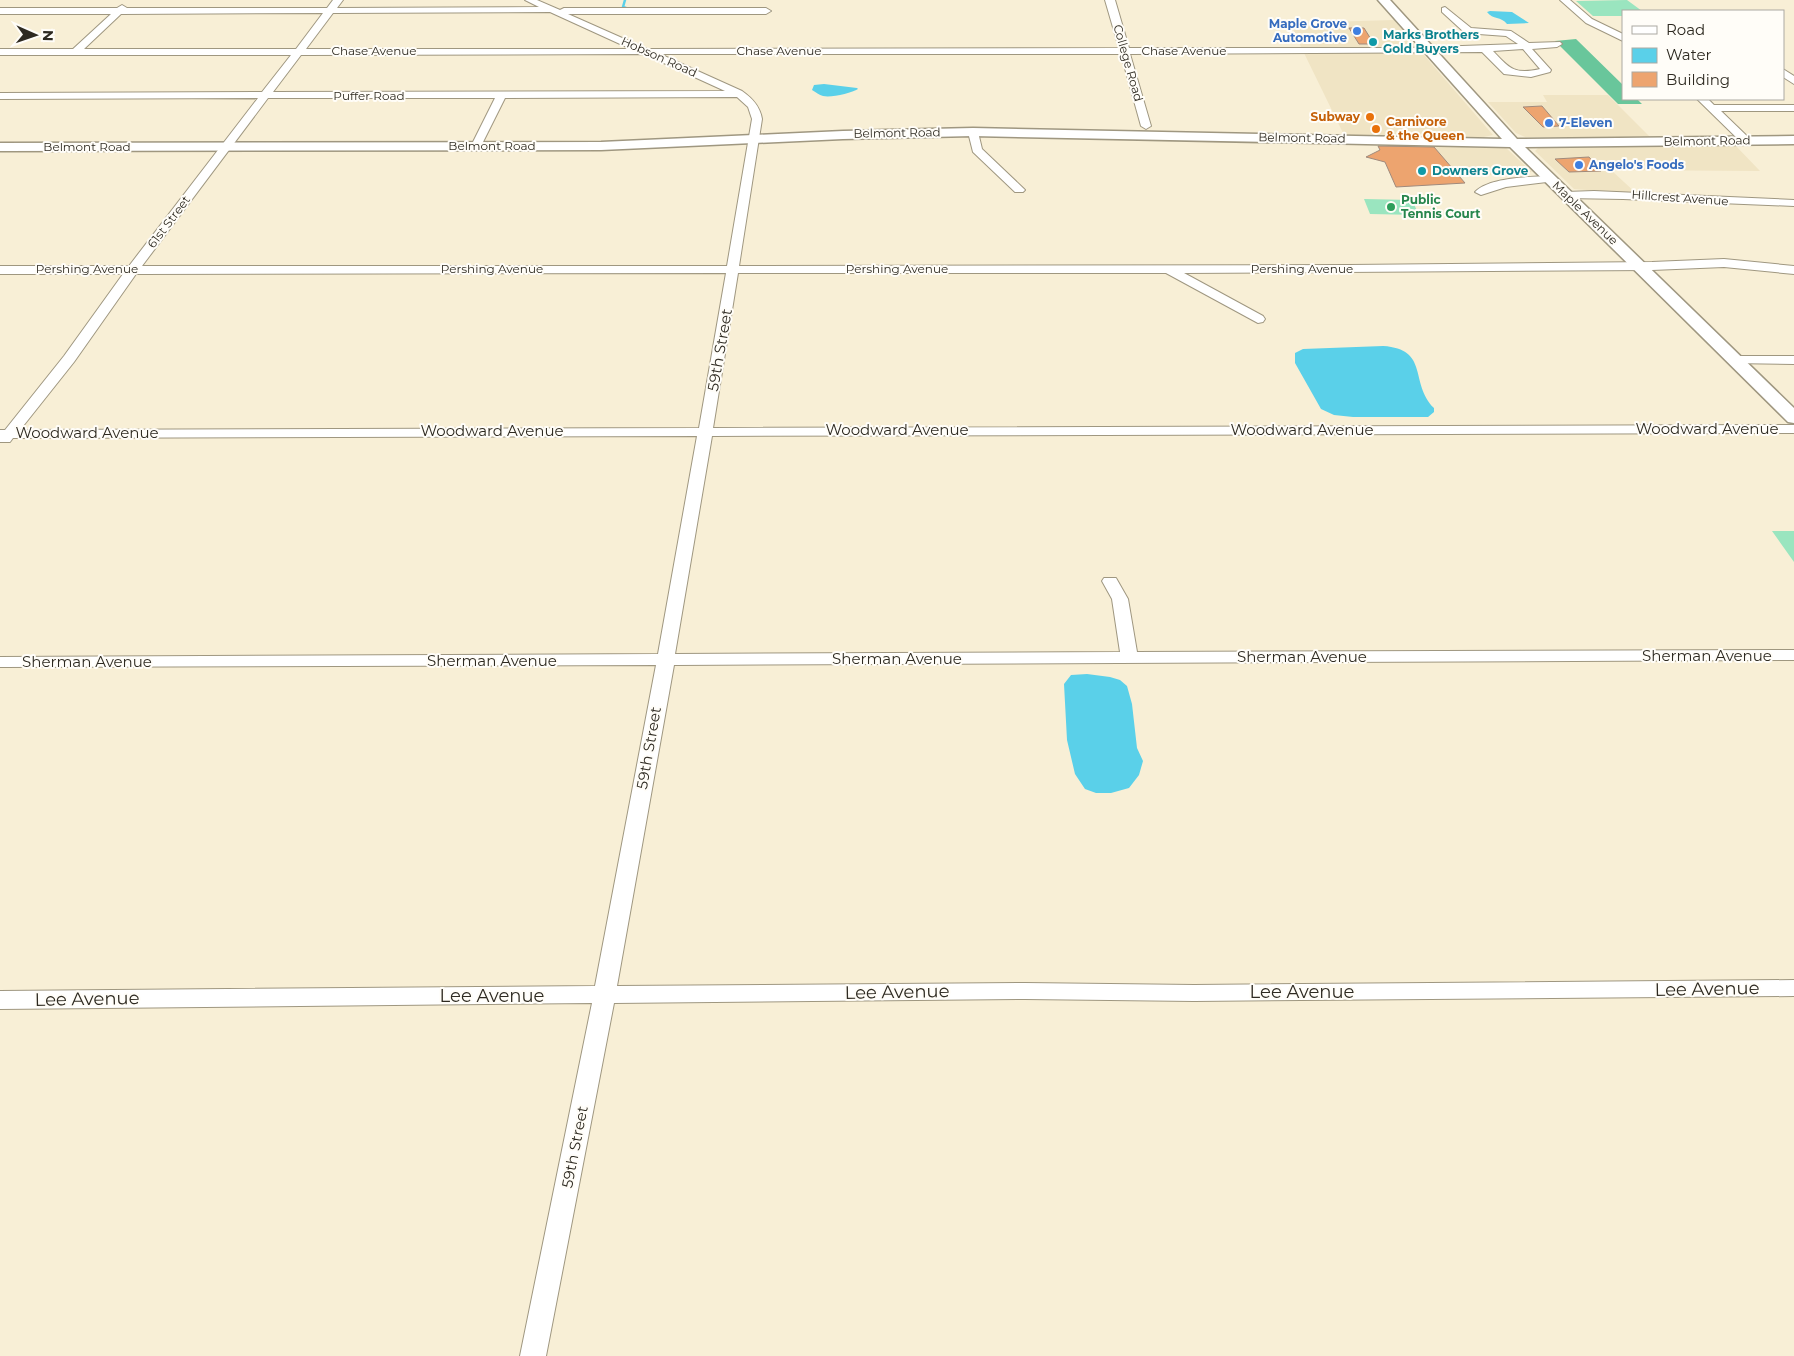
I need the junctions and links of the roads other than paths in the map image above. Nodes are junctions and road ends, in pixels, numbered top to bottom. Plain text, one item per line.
1 (130, 0) edge
2 (338, 0) edge
3 (530, 0) edge
4 (1110, 0) edge
5 (1384, 0) edge
6 (1565, 0) edge
7 (770, 6) edge
8 (553, 10) junction
9 (1445, 10) dead end
10 (0, 11) edge
11 (118, 11) junction
12 (330, 11) junction
13 (1622, 37) edge
14 (1557, 44) dead end
15 (1526, 46) junction
16 (1484, 49) junction
17 (644, 51) junction
18 (1125, 51) junction
19 (1430, 51) junction
20 (0, 52) edge
21 (75, 52) junction
22 (300, 52) junction
23 (1784, 73) edge
24 (1794, 81) edge
25 (738, 93) junction
26 (0, 96) edge
27 (265, 96) junction
28 (501, 96) junction
29 (1703, 100) edge
30 (1712, 108) junction
31 (1794, 108) edge
32 (1146, 126) dead end
33 (973, 132) junction
34 (754, 139) junction
35 (1794, 140) edge
36 (1746, 141) junction
37 (1514, 143) junction
38 (476, 146) junction
39 (0, 147) edge
40 (226, 147) junction
41 (1551, 180) junction
42 (1019, 190) dead end
43 (1480, 192) dead end
44 (1566, 195) junction
45 (1794, 203) edge
46 (1639, 266) junction
47 (133, 269) junction
48 (734, 269) junction
49 (0, 270) edge
50 (1168, 270) junction
51 (1794, 270) edge
52 (1258, 318) dead end
53 (1735, 360) junction
54 (1794, 360) edge
55 (1794, 418) edge
56 (1794, 429) edge
57 (706, 430) junction
58 (3, 437) edge
59 (1110, 581) dead end
60 (1794, 655) edge
61 (1129, 657) junction
62 (665, 660) junction
63 (0, 662) edge
64 (1794, 988) edge
65 (604, 995) junction
66 (0, 1000) edge
67 (533, 1356) edge

1 - 11 street
2 - 12 street, 61st Street
3 - 8 street, Hobson Road
4 - 18 street, College Road
5 - 19 main road, Maple Avenue
6 - 13 street
7 - 8 street
8 - 12 street
8 - 17 street, Hobson Road
9 - 15 street
10 - 11 street
11 - 12 street
11 - 21 street
12 - 22 street, 61st Street
14 - 15 street, Chase Avenue
15 - 16 street, Chase Avenue
15 - 16 street
16 - 19 street, Chase Avenue
17 - 18 street, Chase Avenue
17 - 22 street, Chase Avenue
17 - 25 street, Hobson Road
18 - 19 street, Chase Avenue
18 - 32 street, College Road
19 - 37 main road, Maple Avenue
20 - 21 street, Chase Avenue
21 - 22 street, Chase Avenue
22 - 27 street, 61st Street
23 - 24 street
25 - 28 street, Puffer Road
25 - 34 street, Hobson Road
26 - 27 street, Puffer Road
27 - 28 street, Puffer Road
27 - 40 street, 61st Street
28 - 38 street
29 - 30 street
30 - 31 street
30 - 36 street
33 - 34 main road, Belmont Road
33 - 37 main road, Belmont Road
33 - 42 street
34 - 38 main road, Belmont Road
34 - 48 street, 59th Street
35 - 36 main road, Belmont Road
36 - 37 main road, Belmont Road
37 - 41 main road, Maple Avenue
38 - 40 main road, Belmont Road
39 - 40 main road, Belmont Road
40 - 47 street, 61st Street
41 - 43 street
41 - 44 main road, Maple Avenue
44 - 45 street, Hillcrest Avenue
44 - 46 main road, Maple Avenue
46 - 50 street, Pershing Avenue
46 - 51 street, Pershing Avenue
46 - 53 main road, Maple Avenue
47 - 48 street, Pershing Avenue
47 - 49 street, Pershing Avenue
47 - 58 street, 61st Street
48 - 50 street, Pershing Avenue
48 - 57 street, 59th Street
50 - 52 street
53 - 54 street
53 - 55 main road, Maple Avenue
56 - 57 street, Woodward Avenue
57 - 58 street, Woodward Avenue
57 - 62 street, 59th Street
59 - 61 street
60 - 61 street, Sherman Avenue
61 - 62 street, Sherman Avenue
62 - 63 street, Sherman Avenue
62 - 65 street, 59th Street
64 - 65 street, Lee Avenue
65 - 66 street, Lee Avenue
65 - 67 street, 59th Street

